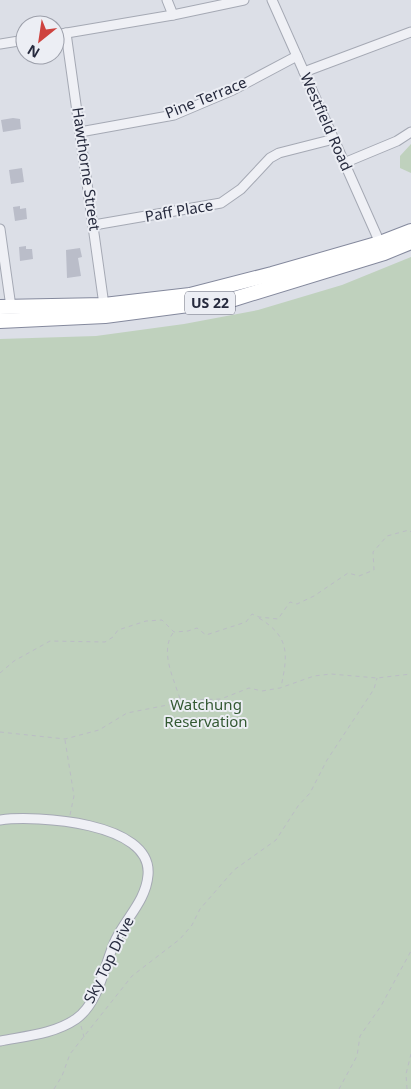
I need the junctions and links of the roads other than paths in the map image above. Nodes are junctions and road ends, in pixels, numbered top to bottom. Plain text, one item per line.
1 (167, 0) edge
2 (244, 0) edge
3 (272, 0) edge
4 (173, 15) junction
5 (411, 32) edge
6 (66, 33) joint
7 (15, 42) edge
8 (0, 44) edge
9 (297, 56) junction
10 (304, 72) junction
11 (80, 132) junction
12 (411, 132) edge
13 (334, 140) junction
14 (344, 164) junction
15 (94, 225) junction
16 (0, 229) edge
17 (411, 231) edge
18 (411, 242) edge
19 (380, 243) junction
20 (104, 305) junction
21 (6, 307) edge
22 (0, 321) edge
23 (0, 820) edge
24 (0, 1041) edge

1 - 4 street
2 - 4 street
3 - 9 street, Westfield Road
4 - 6 street
5 - 10 street
6 - 11 street, Hawthorne Street
7 - 8 street
9 - 10 street, Westfield Road
9 - 11 street, Pine Terrace
10 - 13 street, Westfield Road
11 - 15 street, Hawthorne Street
12 - 14 street
13 - 14 street, Westfield Road
13 - 15 street, Paff Place
14 - 19 street, Westfield Road
15 - 20 street, Hawthorne Street
16 - 21 street
17 - 19 highway, US 22
18 - 22 highway, US 22
19 - 20 highway, US 22
20 - 21 highway, US 22
23 - 24 street, Sky Top Drive

